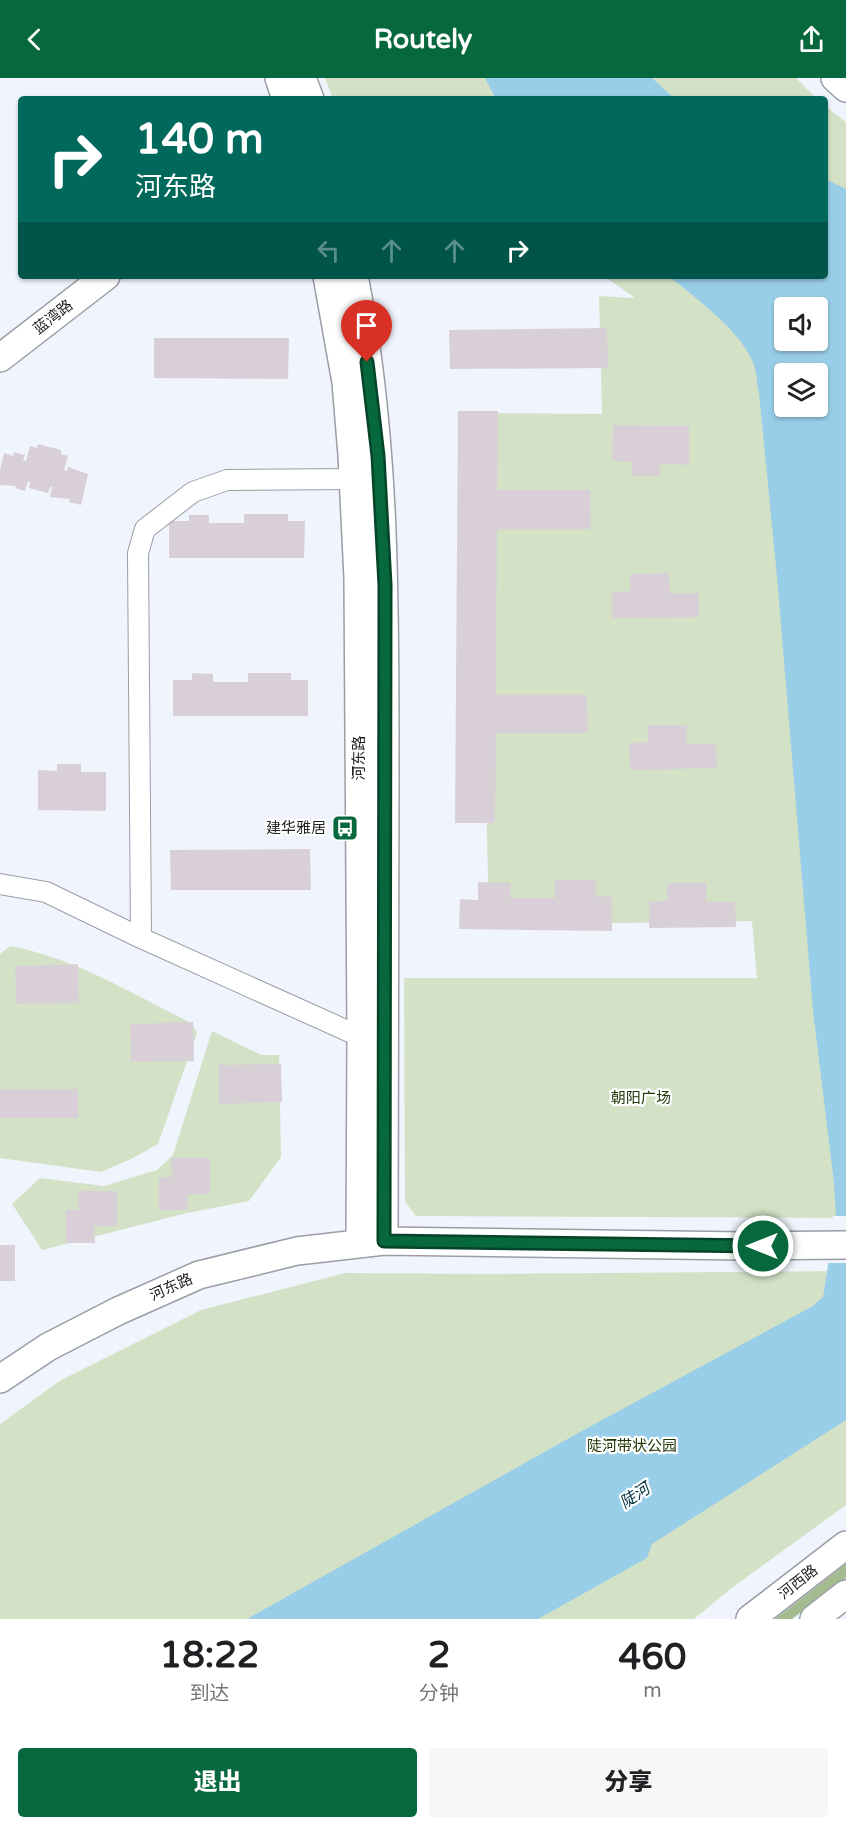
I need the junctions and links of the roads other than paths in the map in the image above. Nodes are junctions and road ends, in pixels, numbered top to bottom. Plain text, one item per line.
1 (279, 78) edge
2 (302, 78) edge
3 (835, 78) edge
4 (846, 88) edge
5 (285, 96) edge
6 (309, 96) edge
7 (102, 279) edge
8 (328, 279) edge
9 (355, 279) edge
10 (0, 358) edge
11 (353, 479) junction
12 (0, 884) edge
13 (141, 938) junction
14 (361, 1037) junction
15 (372, 1242) junction
16 (846, 1245) edge
17 (0, 1379) edge
18 (846, 1545) edge
19 (846, 1594) edge
20 (750, 1619) edge
21 (814, 1619) edge

1 - 5 street
2 - 6 street
3 - 4 street
7 - 10 street, 蓝湾路
8 - 11 street, 河东路
9 - 15 street, 河东路
11 - 13 street
11 - 14 street, 河东路
12 - 13 street
13 - 14 street
14 - 15 street, 河东路
15 - 16 street, 河东路
15 - 17 street, 河东路
18 - 20 street, 河西路
19 - 21 street

